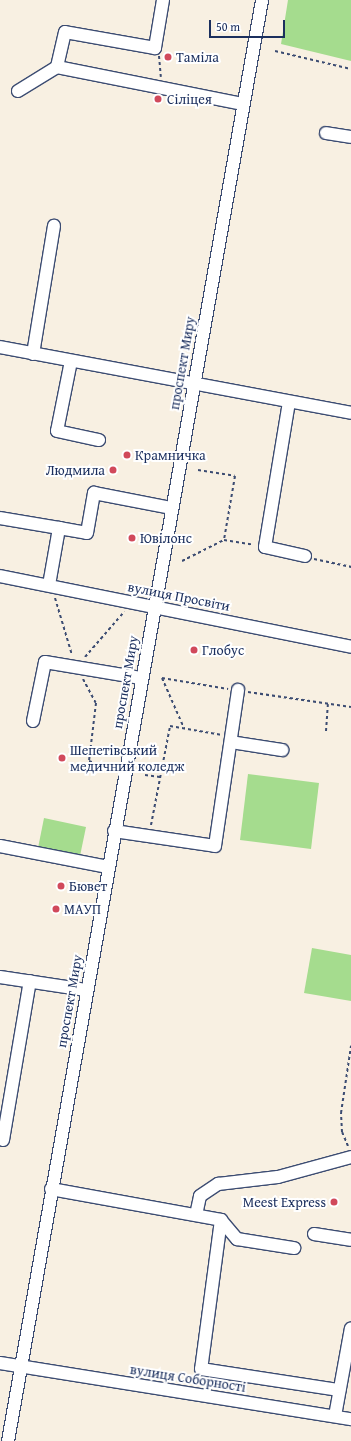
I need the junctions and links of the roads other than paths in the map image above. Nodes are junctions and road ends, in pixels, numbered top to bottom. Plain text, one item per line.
1 (163, 0) edge
2 (262, 0) edge
3 (57, 67) junction
4 (18, 91) dead end
5 (243, 104) junction
6 (326, 133) dead end
7 (351, 137) edge
8 (54, 226) dead end
9 (0, 347) edge
10 (33, 354) junction
11 (71, 361) junction
12 (193, 385) junction
13 (289, 402) junction
14 (351, 413) edge
15 (99, 440) dead end
16 (170, 508) junction
17 (0, 518) edge
18 (59, 528) junction
19 (306, 556) road end
20 (0, 576) edge
21 (52, 591) junction
22 (154, 606) junction
23 (351, 647) edge
24 (141, 678) junction
25 (238, 690) road end
26 (33, 721) dead end
27 (231, 739) junction
28 (282, 750) dead end
29 (114, 831) junction
30 (0, 846) edge
31 (108, 867) junction
32 (0, 977) edge
33 (30, 982) junction
34 (86, 990) junction
35 (3, 1140) dead end
36 (351, 1157) edge
37 (51, 1189) junction
38 (196, 1215) junction
39 (221, 1220) junction
40 (314, 1234) dead end
41 (351, 1240) edge
42 (294, 1248) dead end
43 (351, 1328) edge
44 (0, 1363) edge
45 (20, 1366) junction
46 (339, 1390) junction
47 (334, 1416) junction
48 (351, 1419) edge
49 (8, 1441) edge

1 - 3 street
2 - 5 street, проспект Миру
3 - 4 street
3 - 5 street
5 - 12 street, проспект Миру
6 - 7 street
8 - 10 street
9 - 10 street
10 - 11 street
11 - 12 street
11 - 15 street
12 - 13 street
12 - 16 street, проспект Миру
13 - 14 street
13 - 19 street
16 - 18 street
16 - 22 street, проспект Миру
17 - 18 street
18 - 21 street
20 - 21 street, вулиця Просвіти
21 - 22 street, вулиця Просвіти
22 - 23 street, вулиця Просвіти
22 - 24 street, проспект Миру
24 - 26 street
24 - 29 street, проспект Миру
25 - 27 street
27 - 28 street
27 - 29 street
29 - 31 street, проспект Миру
30 - 31 street
31 - 34 street, проспект Миру
32 - 33 street
33 - 34 street
33 - 35 street
34 - 37 street, проспект Миру
36 - 38 street
37 - 38 street
37 - 45 street, проспект Миру
38 - 39 street
39 - 42 street
39 - 46 street
40 - 41 street
43 - 46 street
44 - 45 street, вулиця Соборності
45 - 47 street, вулиця Соборності
45 - 49 street, проспект Миру
46 - 47 street
47 - 48 street, вулиця Соборності

